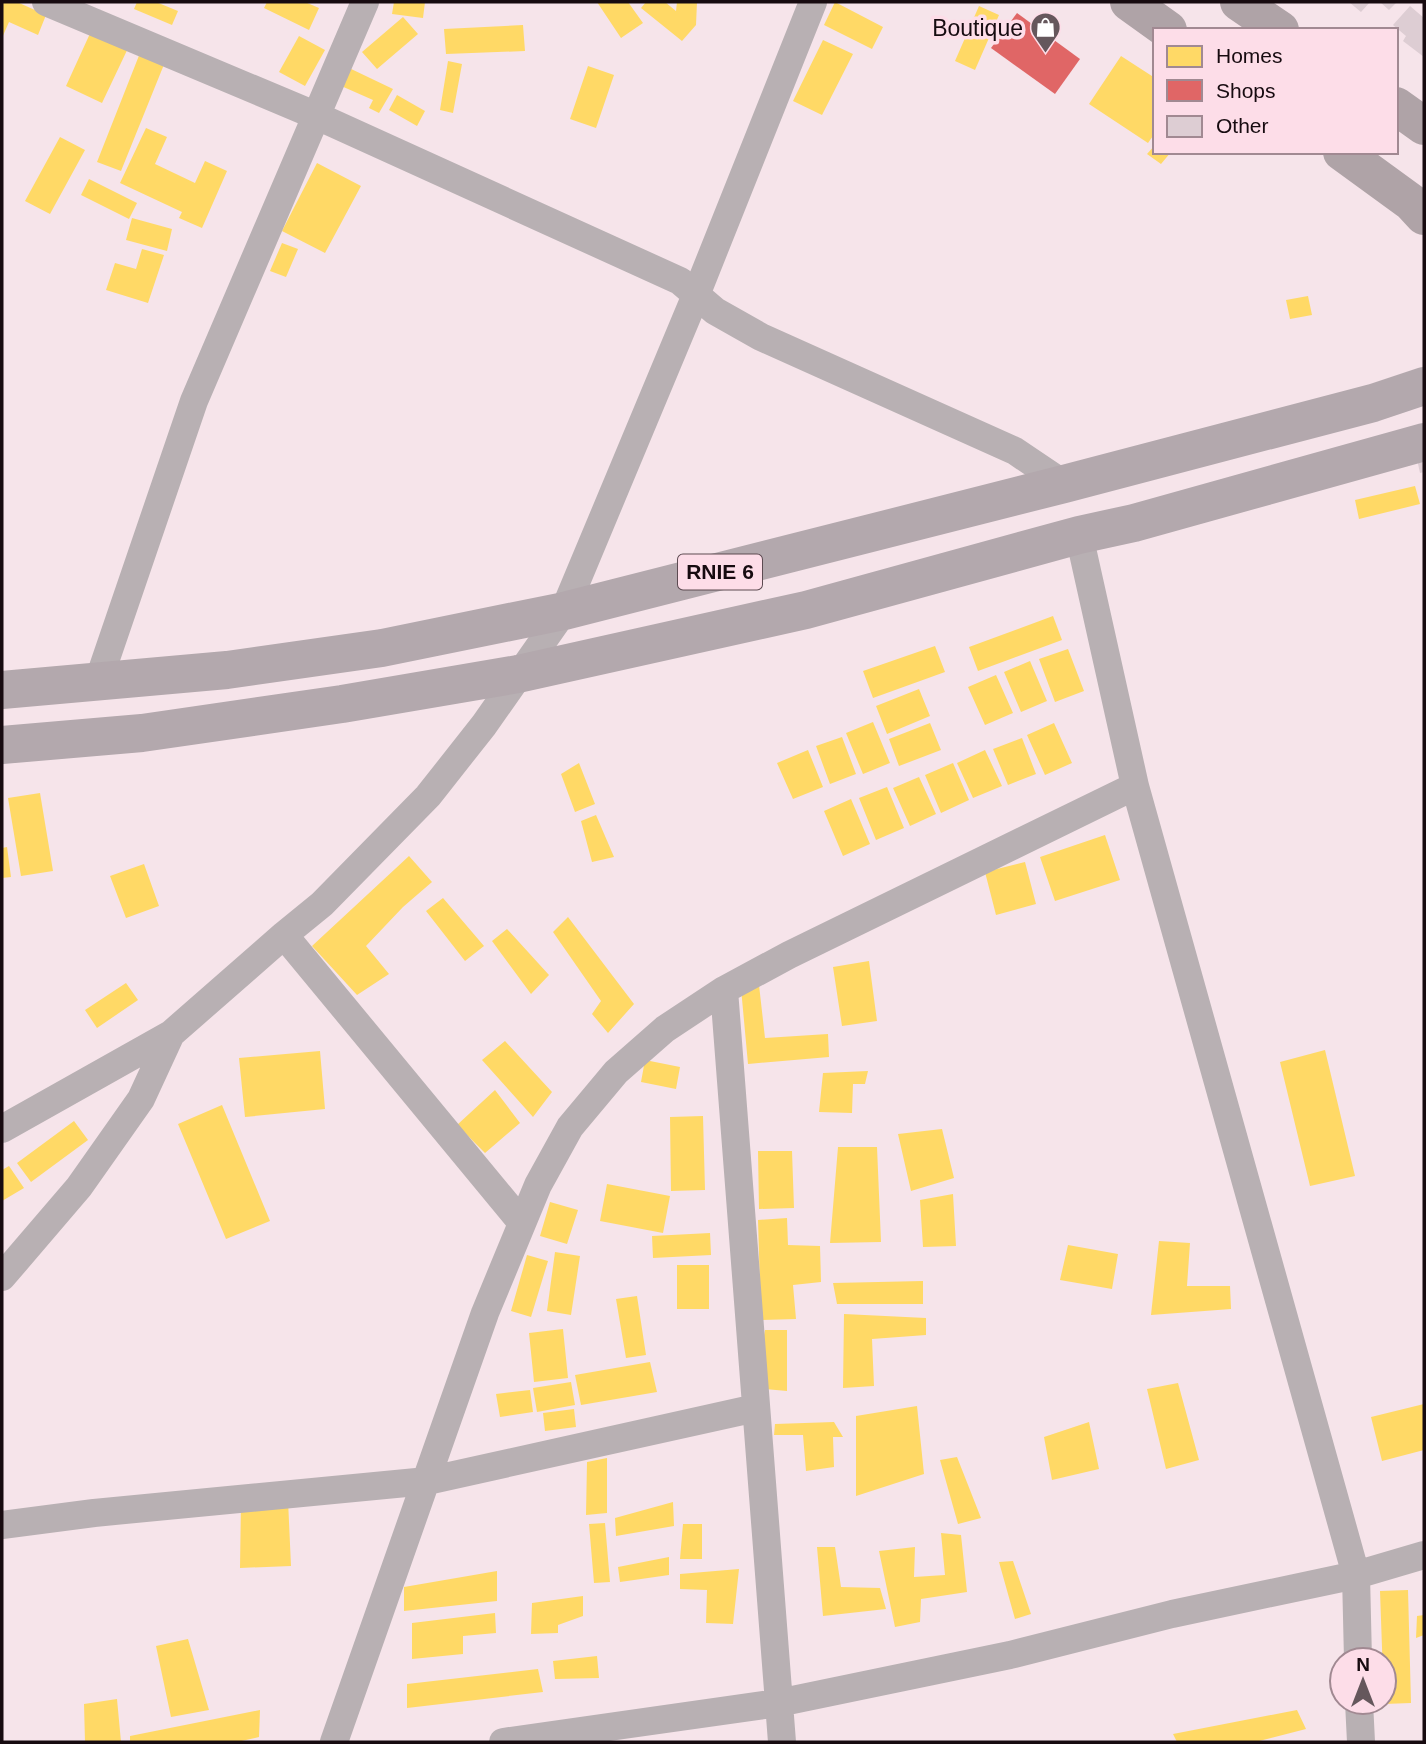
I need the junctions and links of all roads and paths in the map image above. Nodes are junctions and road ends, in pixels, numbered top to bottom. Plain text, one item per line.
1 (46, 2) edge
2 (365, 2) edge
3 (813, 2) edge
4 (1129, 2) edge
5 (1239, 2) edge
6 (1165, 28) edge
7 (1277, 28) edge
8 (1398, 107) edge
9 (317, 116) junction
10 (1424, 126) edge
11 (1345, 154) edge
12 (1424, 216) edge
13 (696, 295) junction
14 (1424, 386) edge
15 (1424, 442) edge
16 (1064, 484) junction
17 (1079, 535) junction
18 (564, 611) junction
19 (519, 674) junction
20 (98, 682) junction
21 (2, 690) edge
22 (2, 745) edge
23 (1135, 786) junction
24 (284, 935) junction
25 (724, 990) junction
26 (171, 1034) junction
27 (2, 1129) edge
28 (522, 1223) junction
29 (2, 1277) edge
30 (756, 1408) junction
31 (427, 1481) junction
32 (2, 1525) edge
33 (1424, 1555) edge
34 (1356, 1575) junction
35 (1358, 1646) edge
36 (778, 1703) junction
37 (1360, 1716) edge
38 (334, 1742) edge
39 (503, 1742) edge
40 (782, 1742) edge
41 (1361, 1742) edge

1 - 9 street
2 - 9 street
3 - 13 street
4 - 6 highway
5 - 7 highway
8 - 10 highway
9 - 13 street
9 - 20 street
11 - 12 highway
13 - 16 street
13 - 18 street
14 - 16 main road, RNIE 6
15 - 17 main road, RNIE 6
16 - 18 main road, RNIE 6
17 - 19 main road, RNIE 6
17 - 23 street
18 - 19 street
18 - 20 main road, RNIE 6
19 - 22 main road, RNIE 6
19 - 24 street
20 - 21 main road, RNIE 6
23 - 25 street
23 - 34 street
24 - 26 street
24 - 28 street
25 - 28 street
25 - 30 street
26 - 27 street
26 - 29 street
28 - 31 street
30 - 31 street
30 - 36 street
31 - 32 street
31 - 38 street
33 - 34 street
34 - 35 street
34 - 36 street
36 - 39 street
36 - 40 street
37 - 41 street

